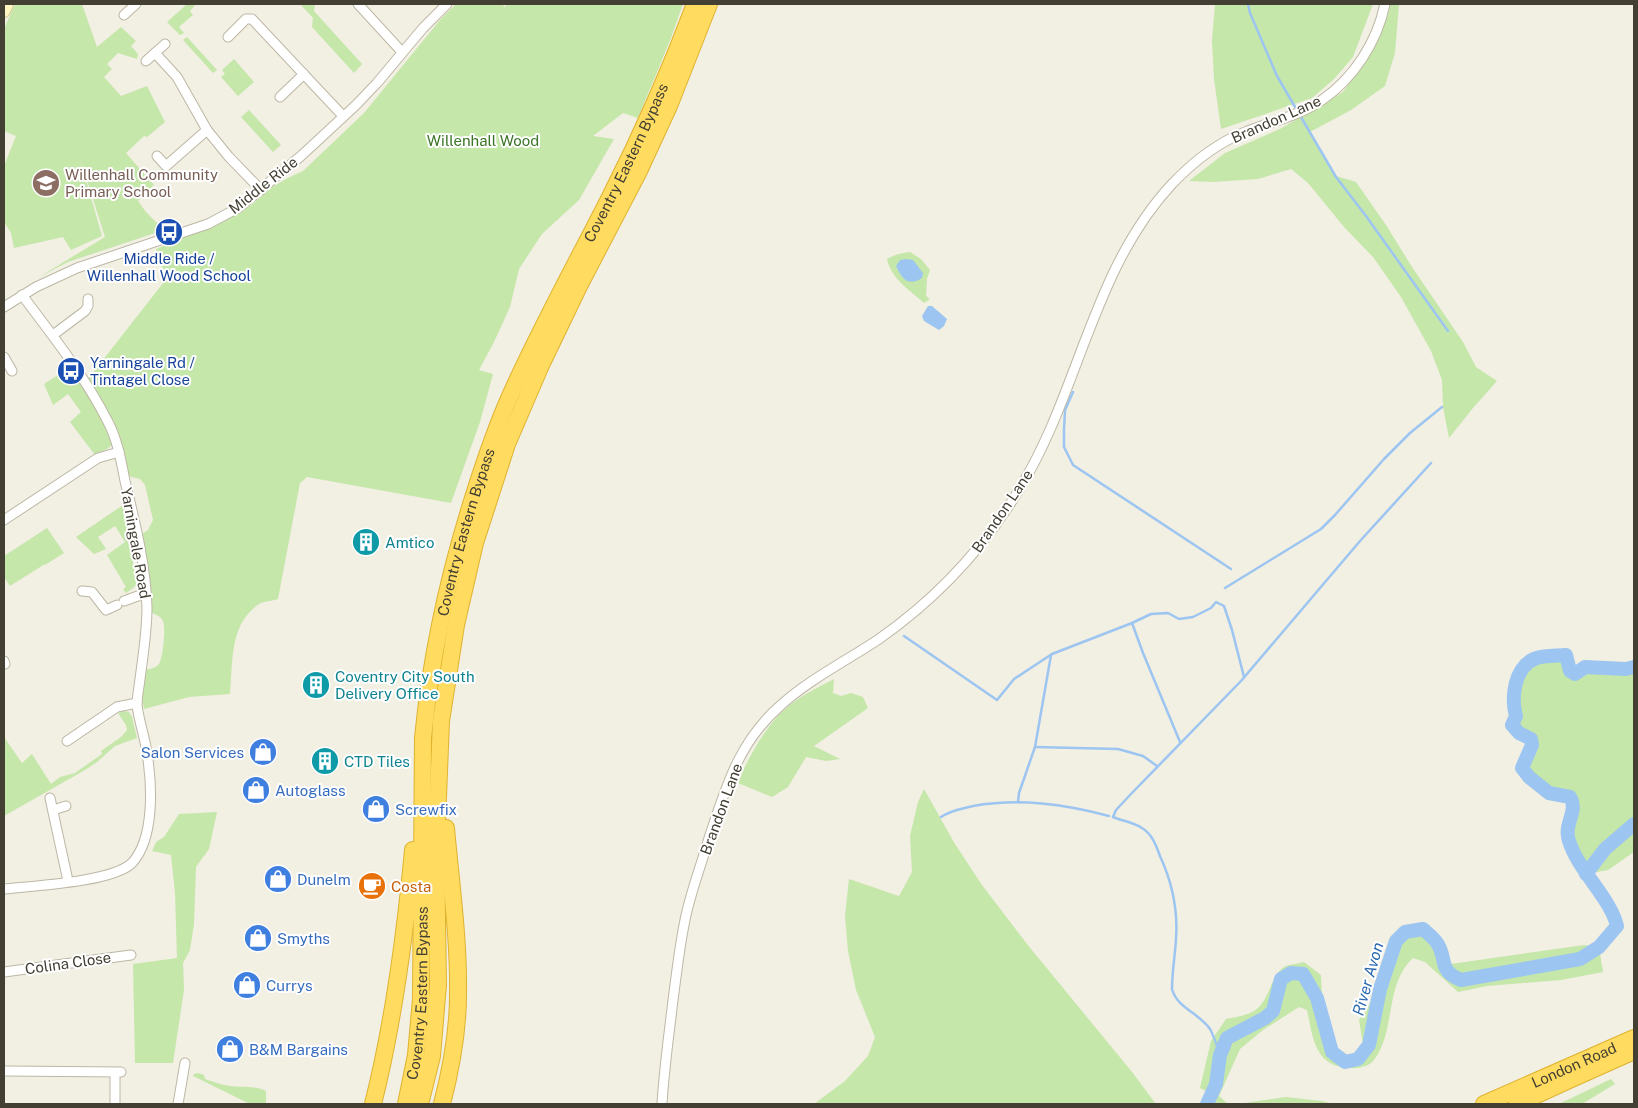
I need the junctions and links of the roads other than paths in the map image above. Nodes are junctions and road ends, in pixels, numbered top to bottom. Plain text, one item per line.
1 (7, 4) edge
2 (136, 4) edge
3 (447, 4) edge
4 (695, 4) edge
5 (709, 4) edge
6 (1385, 4) edge
7 (356, 6) edge
8 (4, 11) edge
9 (124, 15) dead end
10 (228, 37) dead end
11 (165, 44) dead end
12 (402, 52) junction
13 (155, 53) junction
14 (146, 61) dead end
15 (304, 74) junction
16 (280, 97) dead end
17 (343, 116) junction
18 (207, 130) junction
19 (157, 156) dead end
20 (261, 190) junction
21 (22, 295) junction
22 (88, 299) dead end
23 (4, 307) edge
24 (53, 335) junction
25 (4, 359) edge
26 (12, 371) dead end
27 (118, 452) junction
28 (4, 520) edge
29 (82, 591) dead end
30 (146, 593) junction
31 (137, 704) junction
32 (67, 741) dead end
33 (440, 752) junction
34 (422, 754) junction
35 (50, 798) dead end
36 (66, 806) dead end
37 (53, 810) junction
38 (68, 881) junction
39 (4, 889) edge
40 (131, 955) dead end
41 (4, 972) edge
42 (1634, 1038) edge
43 (1634, 1051) edge
44 (1634, 1056) edge
45 (185, 1063) dead end
46 (4, 1071) edge
47 (115, 1104) edge
48 (178, 1104) edge
49 (373, 1104) edge
50 (406, 1104) edge
51 (420, 1104) edge
52 (442, 1104) edge
53 (662, 1104) edge
54 (1484, 1104) edge
55 (1517, 1104) edge
56 (1540, 1104) edge

1 - 8 street
2 - 9 street
3 - 12 street, Middle Ride
4 - 34 highway, Coventry Eastern Bypass
5 - 33 highway, Coventry Eastern Bypass
6 - 53 street, Brandon Lane
7 - 12 street
10 - 15 street
11 - 13 street
12 - 17 street, Middle Ride
13 - 14 street
13 - 18 street
15 - 16 street
15 - 17 street
17 - 20 street, Middle Ride
18 - 19 street
18 - 20 street
20 - 21 street, Middle Ride
21 - 23 street, Middle Ride
21 - 24 street, Yarningale Road
22 - 24 street
24 - 27 street, Yarningale Road
25 - 26 street
27 - 28 street
27 - 30 street, Yarningale Road
29 - 30 street
30 - 31 street, Yarningale Road
31 - 32 street
31 - 38 street, Yarningale Road
33 - 51 highway, Coventry Eastern Bypass
33 - 52 highway
34 - 49 highway
34 - 50 highway, Coventry Eastern Bypass
35 - 37 street
36 - 37 street
37 - 38 street
38 - 39 street, Yarningale Road
40 - 41 street, Colina Close
42 - 54 highway, London Road
43 - 55 highway, London Road
44 - 56 highway
45 - 48 street
46 - 47 street

